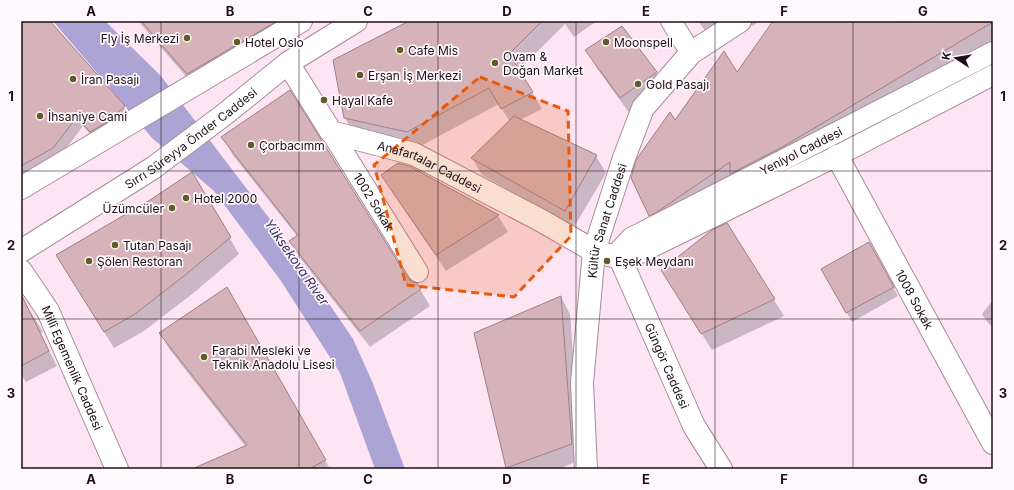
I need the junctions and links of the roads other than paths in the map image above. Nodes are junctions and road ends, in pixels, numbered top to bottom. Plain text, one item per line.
1 (356, 21) edge
2 (671, 21) edge
3 (740, 21) edge
4 (289, 24) edge
5 (993, 52) edge
6 (691, 53) junction
7 (288, 63) junction
8 (993, 75) edge
9 (331, 132) junction
10 (837, 156) junction
11 (21, 188) edge
12 (21, 251) edge
13 (594, 251) junction
14 (620, 258) junction
15 (21, 271) edge
16 (418, 272) dead end
17 (993, 443) edge
18 (116, 469) edge
19 (586, 469) edge
20 (721, 469) edge

1 - 7 street, Sırrı Süreyya Önder Caddesi
2 - 6 street
3 - 6 street, Kültür Sanat Caddesi
4 - 11 street
5 - 14 street, Yeniyol Caddesi
6 - 13 street, Kültür Sanat Caddesi
7 - 9 street
7 - 12 street, Sırrı Süreyya Önder Caddesi
8 - 10 street, Yeniyol Caddesi
9 - 13 street, Anafartalar Caddesi
9 - 16 street, 1002 Sokak
10 - 14 street, Yeniyol Caddesi
10 - 17 street, 1008 Sokak
13 - 14 street, Yeniyol Caddesi
13 - 19 street, Kültür Sanat Caddesi
14 - 20 street, Güngör Caddesi
15 - 18 street, Millî Egemenlik Caddesi

